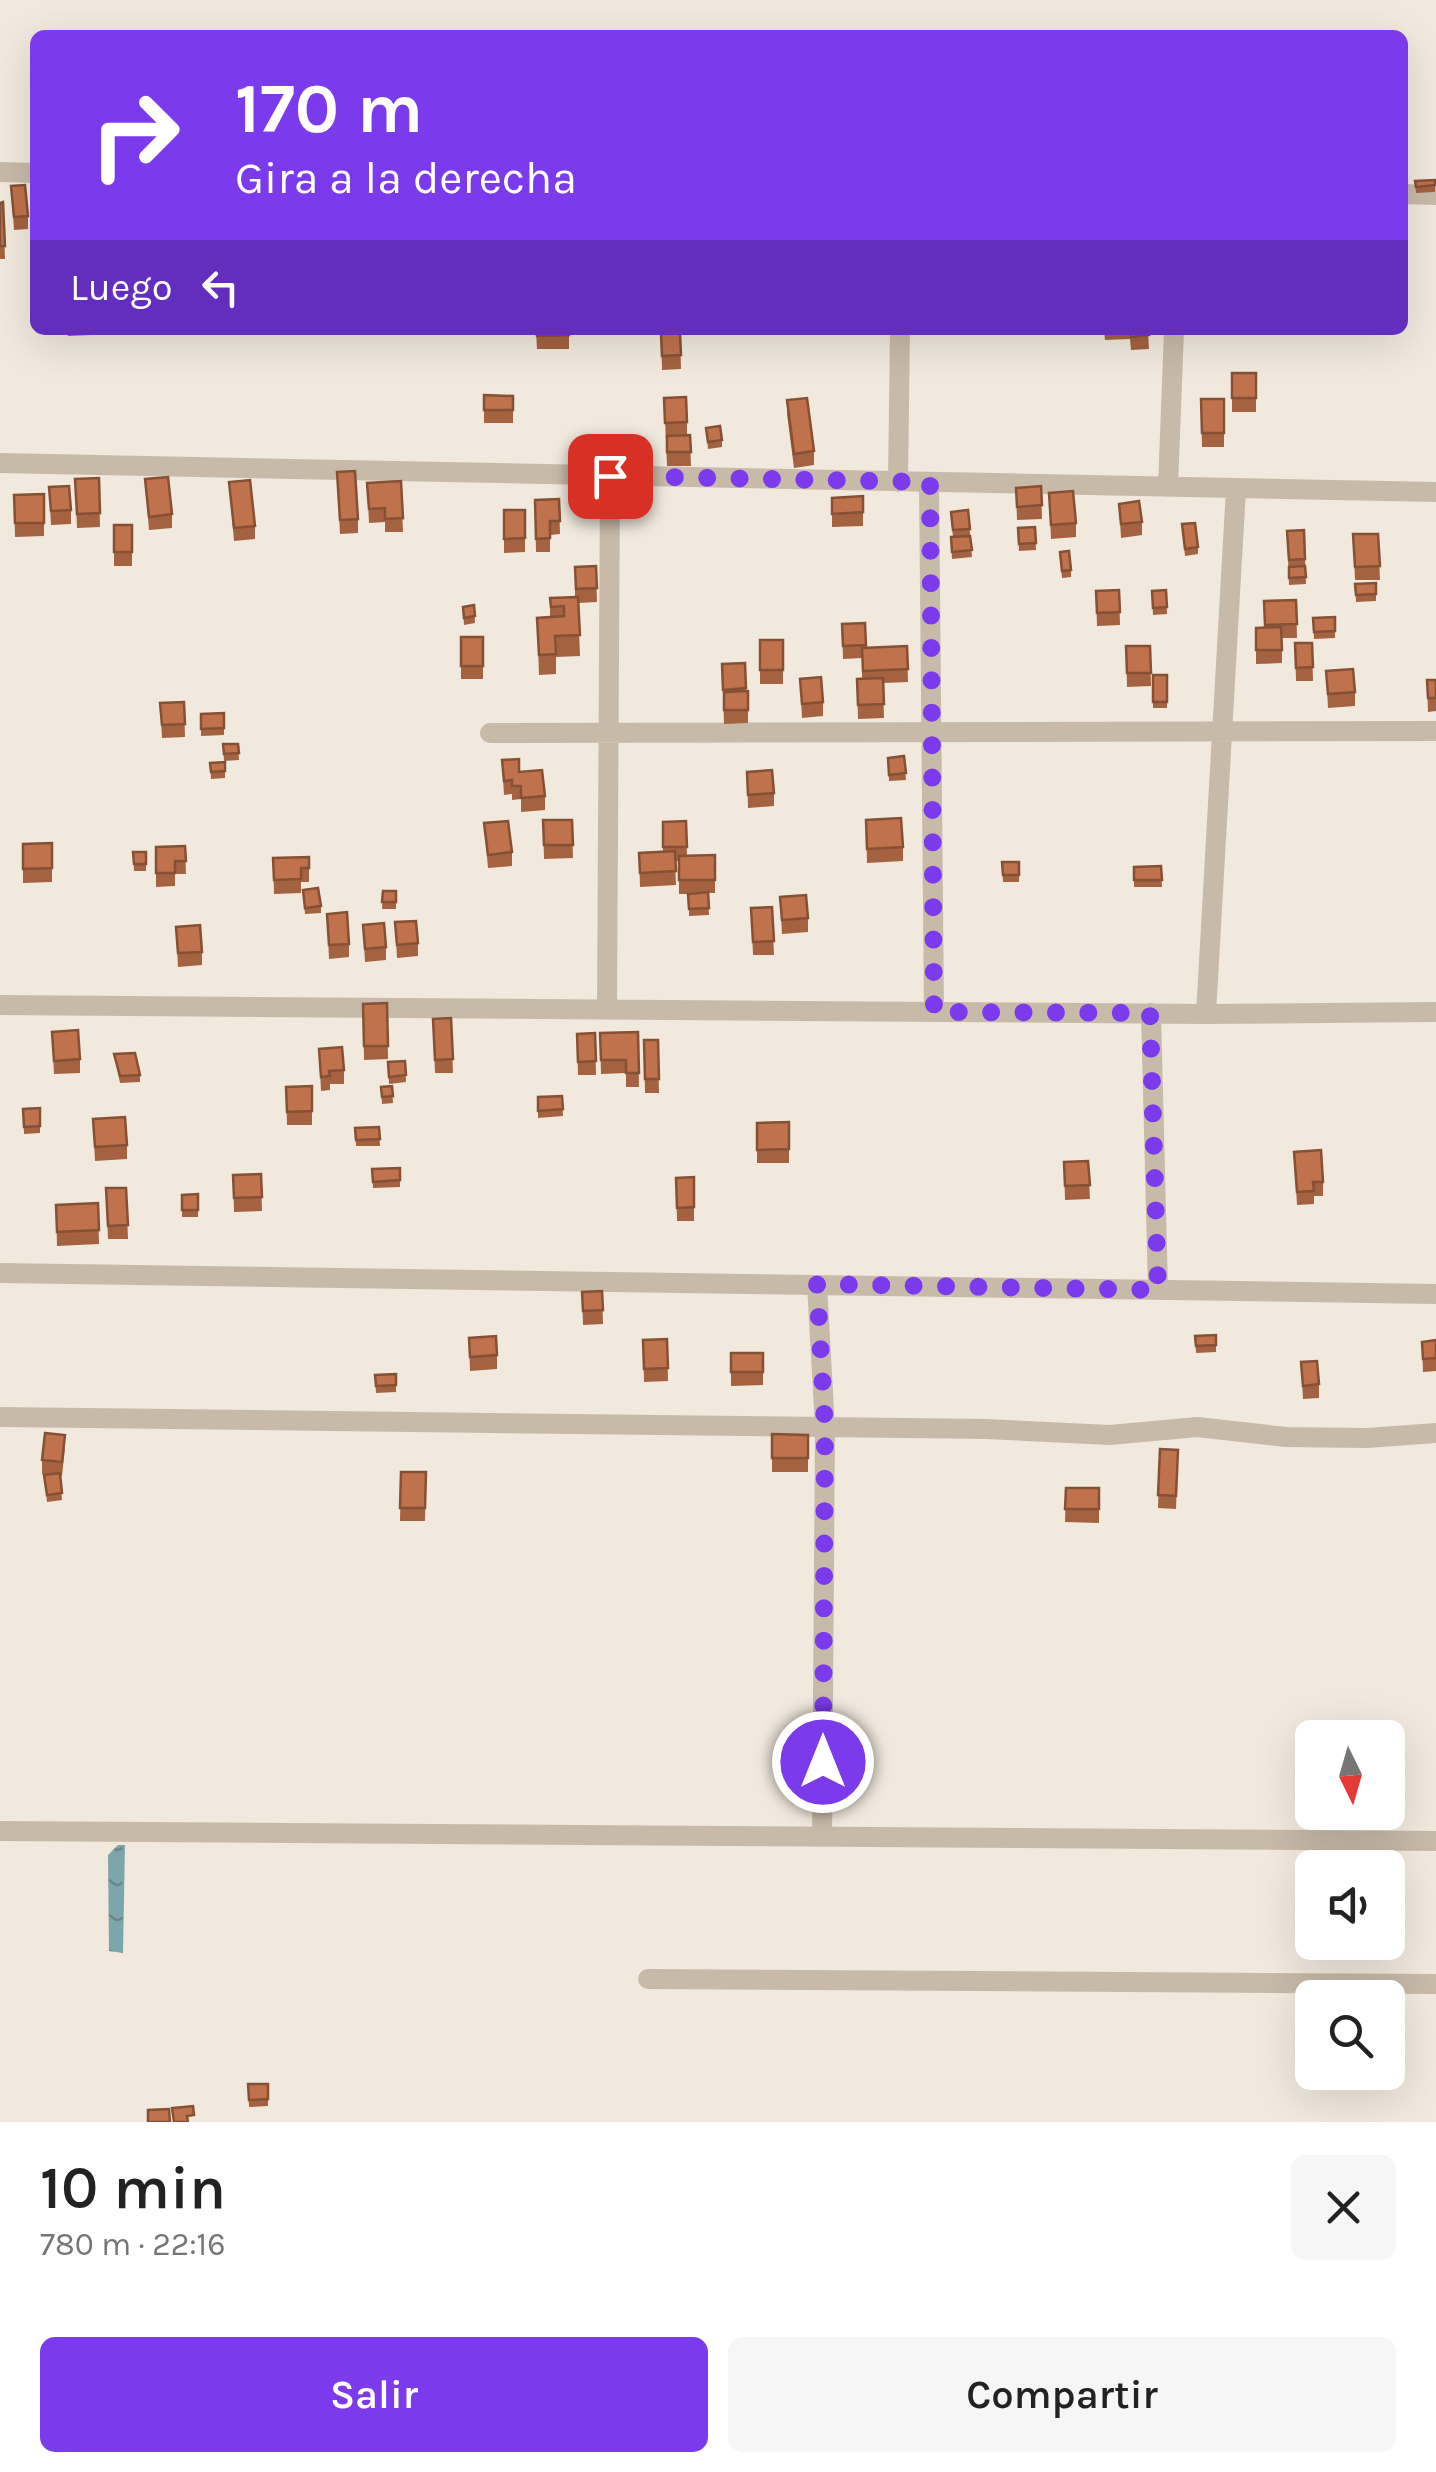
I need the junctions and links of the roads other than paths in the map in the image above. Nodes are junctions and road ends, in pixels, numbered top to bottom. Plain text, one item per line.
1 (0, 172) edge
2 (30, 173) edge
3 (1408, 194) edge
4 (1436, 194) edge
5 (900, 335) edge
6 (1174, 335) edge
7 (0, 463) edge
8 (610, 476) junction
9 (898, 482) junction
10 (930, 482) junction
11 (1168, 487) junction
12 (1236, 488) junction
13 (1436, 492) edge
14 (1222, 731) junction
15 (1436, 731) edge
16 (931, 732) junction
17 (609, 733) junction
18 (490, 734) dead end
19 (0, 1005) edge
20 (607, 1009) junction
21 (934, 1012) junction
22 (1436, 1012) edge
23 (1150, 1013) junction
24 (1206, 1014) junction
25 (0, 1273) edge
26 (817, 1284) junction
27 (1158, 1290) junction
28 (1436, 1294) edge
29 (0, 1417) edge
30 (825, 1427) junction
31 (1436, 1433) edge
32 (0, 1831) edge
33 (822, 1837) junction
34 (1436, 1841) edge
35 (648, 1979) dead end
36 (1436, 1984) edge

1 - 2 street
3 - 4 street
5 - 9 street
6 - 11 street
7 - 8 street
8 - 9 street
8 - 17 street
9 - 10 street
10 - 11 street
10 - 16 street
11 - 12 street
12 - 13 street
12 - 14 street
14 - 15 street
14 - 16 street
14 - 24 street
16 - 17 street
16 - 21 street
17 - 18 street
17 - 20 street
19 - 20 street
20 - 21 street
21 - 23 street
22 - 24 street
23 - 24 street
23 - 27 street
25 - 26 street
26 - 27 street
26 - 30 street
27 - 28 street
29 - 30 street
30 - 31 street
30 - 33 street
32 - 33 street
33 - 34 street
35 - 36 street

